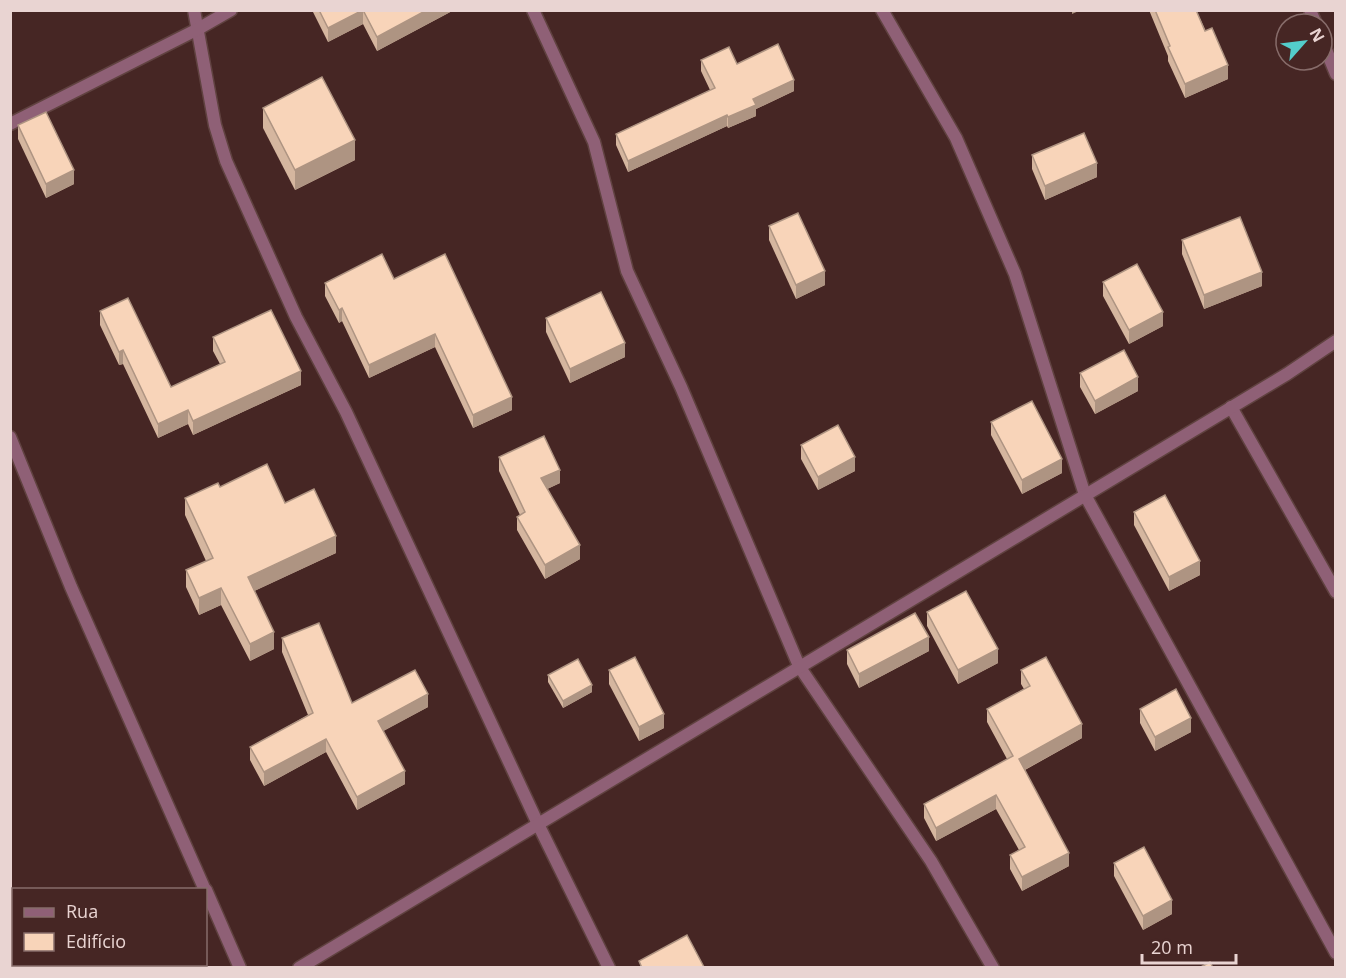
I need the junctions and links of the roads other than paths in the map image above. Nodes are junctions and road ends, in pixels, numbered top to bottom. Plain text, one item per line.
1 (194, 10) edge
2 (231, 10) edge
3 (533, 10) edge
4 (882, 10) edge
5 (198, 29) junction
6 (10, 124) edge
7 (1335, 341) edge
8 (1231, 407) junction
9 (10, 437) edge
10 (1085, 495) junction
11 (1335, 592) edge
12 (799, 666) junction
13 (538, 824) junction
14 (204, 888) edge
15 (207, 894) edge
16 (1335, 953) edge
17 (240, 968) edge
18 (299, 968) edge
19 (609, 968) edge
20 (993, 968) edge

1 - 5 street
2 - 5 street
3 - 12 street
4 - 10 street
5 - 6 street
5 - 13 street
7 - 8 street
8 - 10 street
8 - 11 street
9 - 14 street
10 - 12 street
10 - 16 street
12 - 13 street
12 - 20 street
13 - 18 street
13 - 19 street
15 - 17 street

